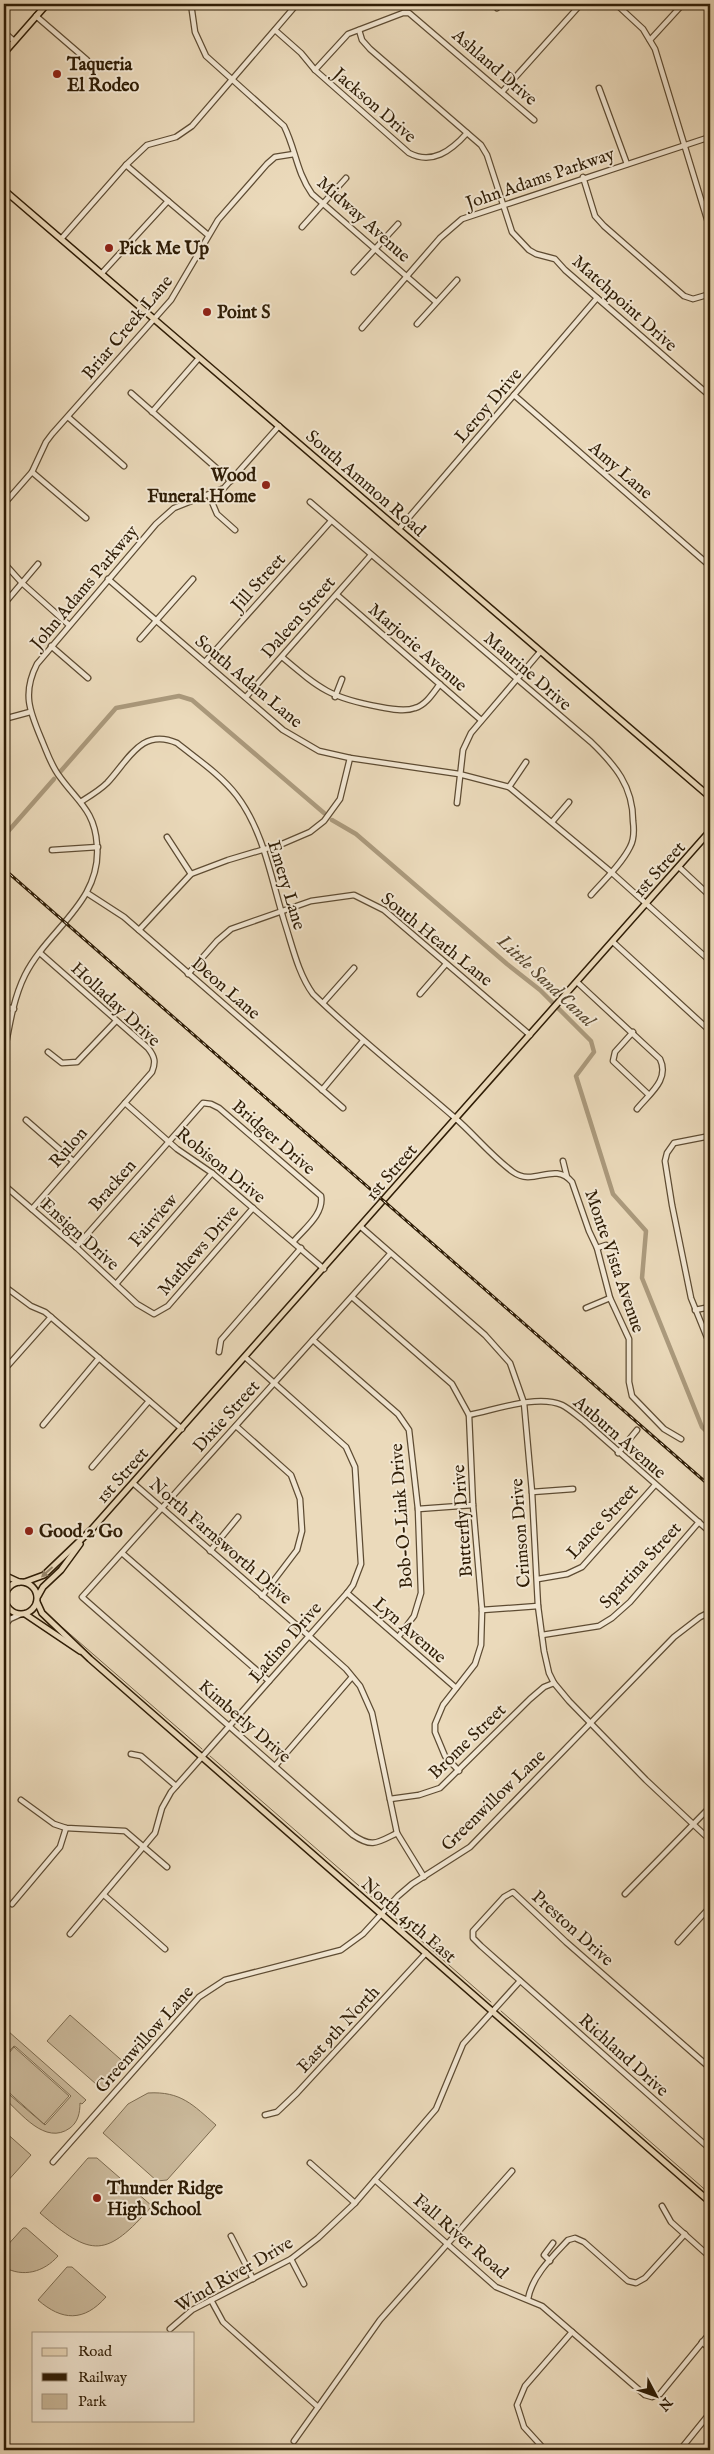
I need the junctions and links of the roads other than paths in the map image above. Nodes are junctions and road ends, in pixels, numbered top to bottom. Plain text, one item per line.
1 (47, 4) edge
2 (191, 4) edge
3 (297, 4) edge
4 (502, 4) edge
5 (581, 4) edge
6 (616, 4) edge
7 (683, 4) edge
8 (498, 8) dead end
9 (36, 16) junction
10 (275, 30) junction
11 (359, 30) junction
12 (4, 32) edge
13 (14, 40) junction
14 (650, 40) junction
15 (4, 52) edge
16 (87, 60) dead end
17 (314, 70) junction
18 (232, 80) junction
19 (599, 88) dead end
20 (502, 92) junction
21 (534, 120) dead end
22 (467, 133) junction
23 (710, 137) edge
24 (686, 144) junction
25 (294, 154) junction
26 (627, 164) junction
27 (126, 166) junction
28 (346, 178) dead end
29 (583, 178) junction
30 (4, 190) edge
31 (168, 201) junction
32 (324, 204) junction
33 (502, 204) junction
34 (398, 224) dead end
35 (302, 227) dead end
36 (710, 229) edge
37 (208, 235) junction
38 (61, 239) junction
39 (375, 249) junction
40 (354, 272) dead end
41 (102, 273) junction
42 (407, 277) junction
43 (457, 280) dead end
44 (710, 294) edge
45 (597, 298) junction
46 (436, 302) junction
47 (155, 319) junction
48 (417, 324) dead end
49 (362, 328) dead end
50 (199, 358) junction
51 (131, 394) dead end
52 (514, 395) junction
53 (710, 396) edge
54 (152, 412) junction
55 (68, 417) junction
56 (279, 426) junction
57 (124, 466) dead end
58 (32, 472) junction
59 (231, 481) junction
60 (209, 495) junction
61 (310, 502) dead end
62 (4, 504) edge
63 (86, 518) dead end
64 (331, 521) junction
65 (399, 529) junction
66 (235, 530) dead end
67 (371, 555) junction
68 (4, 563) edge
69 (38, 564) dead end
70 (710, 566) edge
71 (108, 579) junction
72 (193, 579) dead end
73 (22, 584) junction
74 (336, 595) junction
75 (4, 604) edge
76 (156, 620) junction
77 (69, 625) junction
78 (140, 639) dead end
79 (51, 646) junction
80 (540, 652) junction
81 (282, 657) junction
82 (205, 662) junction
83 (88, 678) dead end
84 (342, 679) dead end
85 (517, 680) junction
86 (440, 684) junction
87 (246, 697) junction
88 (335, 697) junction
89 (30, 712) junction
90 (4, 719) edge
91 (481, 720) junction
92 (350, 758) junction
93 (526, 762) dead end
94 (459, 774) junction
95 (509, 787) junction
96 (710, 797) edge
97 (82, 802) junction
98 (569, 802) dead end
99 (456, 803) dead end
100 (552, 822) junction
101 (710, 832) edge
102 (166, 837) dead end
103 (98, 847) junction
104 (52, 850) dead end
105 (262, 850) junction
106 (679, 867) junction
107 (611, 872) junction
108 (191, 874) junction
109 (86, 893) junction
110 (591, 895) dead end
111 (710, 896) edge
112 (647, 903) junction
113 (281, 912) junction
114 (139, 930) junction
115 (612, 942) junction
116 (40, 953) junction
117 (710, 961) edge
118 (446, 964) junction
119 (354, 968) dead end
120 (188, 974) junction
121 (577, 982) junction
122 (420, 994) dead end
123 (323, 1004) junction
124 (4, 1006) edge
125 (14, 1009) junction
126 (116, 1020) junction
127 (710, 1031) edge
128 (633, 1032) junction
129 (530, 1035) junction
130 (364, 1041) junction
131 (48, 1052) dead end
132 (4, 1055) edge
133 (322, 1090) junction
134 (649, 1095) junction
135 (125, 1103) junction
136 (343, 1108) dead end
137 (637, 1108) dead end
138 (456, 1119) junction
139 (26, 1120) dead end
140 (710, 1136) edge
141 (168, 1141) junction
142 (563, 1160) dead end
143 (73, 1162) junction
144 (212, 1173) junction
145 (568, 1177) junction
146 (4, 1184) edge
147 (253, 1208) junction
148 (32, 1210) junction
149 (361, 1227) junction
150 (294, 1241) junction
151 (606, 1245) dead end
152 (76, 1247) junction
153 (301, 1248) junction
154 (597, 1248) junction
155 (390, 1254) junction
156 (324, 1269) junction
157 (116, 1284) junction
158 (4, 1286) edge
159 (352, 1297) junction
160 (610, 1298) junction
161 (138, 1304) joint
162 (710, 1307) edge
163 (586, 1308) dead end
164 (695, 1310) junction
165 (50, 1317) junction
166 (314, 1340) junction
167 (710, 1346) edge
168 (219, 1352) dead end
169 (245, 1357) junction
170 (100, 1358) junction
171 (4, 1370) edge
172 (274, 1383) junction
173 (149, 1401) junction
174 (524, 1402) junction
175 (469, 1414) junction
176 (43, 1425) dead end
177 (236, 1426) junction
178 (182, 1429) junction
179 (637, 1430) dead end
180 (680, 1439) dead end
181 (618, 1452) junction
182 (92, 1467) dead end
183 (133, 1483) junction
184 (655, 1485) junction
185 (573, 1489) dead end
186 (532, 1492) junction
187 (473, 1505) junction
188 (162, 1509) junction
189 (418, 1509) junction
190 (238, 1516) dead end
191 (699, 1522) junction
192 (91, 1530) junction
193 (710, 1532) edge
194 (210, 1551) junction
195 (122, 1553) junction
196 (4, 1574) edge
197 (538, 1579) junction
198 (22, 1582) junction
199 (347, 1593) junction
200 (262, 1596) junction
201 (82, 1597) joint
202 (4, 1599) edge
203 (37, 1599) junction
204 (538, 1606) junction
205 (4, 1610) edge
206 (482, 1610) junction
207 (710, 1612) edge
208 (22, 1614) junction
209 (4, 1627) edge
210 (542, 1635) junction
211 (309, 1636) junction
212 (399, 1636) junction
213 (90, 1659) junction
214 (352, 1677) junction
215 (269, 1681) junction
216 (554, 1683) junction
217 (456, 1688) junction
218 (591, 1722) junction
219 (230, 1726) junction
220 (132, 1754) dead end
221 (203, 1757) junction
222 (275, 1766) junction
223 (459, 1770) junction
224 (176, 1786) junction
225 (390, 1799) junction
226 (21, 1800) dead end
227 (710, 1807) edge
228 (694, 1826) junction
229 (66, 1828) junction
230 (397, 1833) junction
231 (710, 1840) edge
232 (146, 1847) junction
233 (167, 1867) dead end
234 (424, 1877) junction
235 (625, 1894) dead end
236 (104, 1895) junction
237 (12, 1904) dead end
238 (710, 1907) edge
239 (382, 1913) junction
240 (70, 1934) dead end
241 (678, 1942) dead end
242 (165, 1948) dead end
243 (426, 1953) junction
244 (520, 1981) junction
245 (493, 2012) junction
246 (710, 2068) edge
247 (264, 2115) dead end
248 (710, 2149) edge
249 (53, 2162) dead end
250 (310, 2163) dead end
251 (512, 2171) dead end
252 (376, 2180) junction
253 (710, 2202) edge
254 (355, 2203) junction
255 (662, 2206) dead end
256 (685, 2234) junction
257 (231, 2236) dead end
258 (553, 2243) dead end
259 (447, 2244) junction
260 (710, 2257) edge
261 (291, 2259) junction
262 (550, 2261) junction
263 (253, 2278) junction
264 (304, 2284) dead end
265 (211, 2300) junction
266 (528, 2300) junction
267 (170, 2329) dead end
268 (572, 2332) junction
269 (710, 2333) edge
270 (702, 2342) junction
271 (710, 2349) edge
272 (318, 2407) junction
273 (710, 2413) edge
274 (294, 2441) dead end
275 (545, 2450) edge
276 (680, 2450) edge

1 - 9 main road
2 - 18 street, Midway Avenue
3 - 10 street
4 - 8 street
5 - 20 street
6 - 14 street
7 - 14 street
9 - 13 main road
9 - 16 street
10 - 17 street, Jackson Drive
10 - 18 street
11 - 17 street, Ashland Drive
11 - 20 street, Ashland Drive
11 - 22 street, Matchpoint Drive
12 - 13 street
13 - 15 main road
14 - 24 street
17 - 22 street, Jackson Drive
18 - 25 street, Midway Avenue
18 - 27 street
19 - 26 street
20 - 21 street, Ashland Drive
22 - 33 street, Matchpoint Drive
23 - 24 street, John Adams Parkway
24 - 26 street, John Adams Parkway
24 - 36 street
25 - 32 street, Midway Avenue
25 - 37 street, Briar Creek Lane
26 - 29 street, John Adams Parkway
27 - 31 street
27 - 38 street
28 - 32 street
29 - 33 street, John Adams Parkway
29 - 44 street
30 - 38 main road, South Ammon Road
31 - 37 street
31 - 41 street
32 - 35 street
32 - 39 street, Midway Avenue
33 - 42 street, John Adams Parkway
33 - 45 street, Matchpoint Drive
34 - 39 street
37 - 47 street, Briar Creek Lane
38 - 41 main road, South Ammon Road
39 - 40 street
39 - 42 street, Midway Avenue
41 - 47 main road, South Ammon Road
42 - 46 street, Midway Avenue
42 - 49 street, John Adams Parkway
43 - 46 street
45 - 52 street, Leroy Drive
45 - 53 street, Matchpoint Drive
46 - 48 street
47 - 50 main road, South Ammon Road
47 - 55 street, Briar Creek Lane
50 - 54 street
50 - 56 main road, South Ammon Road
51 - 54 street
52 - 65 street, Leroy Drive
52 - 70 street, Amy Lane
54 - 59 street
55 - 57 street
55 - 58 street, Briar Creek Lane
56 - 59 street, John Adams Parkway
56 - 65 main road, South Ammon Road
58 - 62 street, Briar Creek Lane
58 - 63 street
59 - 60 street, John Adams Parkway
60 - 66 street
60 - 71 street, John Adams Parkway
61 - 64 street, Maurine Drive
64 - 67 street, Maurine Drive
64 - 82 street, Jill Street
65 - 80 main road, South Ammon Road
67 - 74 street, Daleen Street
67 - 85 street, Maurine Drive
68 - 73 street
69 - 73 street
71 - 76 street, South Adam Lane
71 - 77 street, John Adams Parkway
72 - 76 street
73 - 75 street
73 - 77 street
74 - 81 street, Daleen Street
74 - 86 street, Marjorie Avenue
76 - 78 street
76 - 82 street, South Adam Lane
77 - 79 street, John Adams Parkway
79 - 83 street
79 - 89 street, John Adams Parkway
80 - 85 street
80 - 96 main road, South Ammon Road
81 - 87 street, Daleen Street
81 - 88 street
82 - 87 street, South Adam Lane
84 - 88 street
85 - 91 street
85 - 107 street, Maurine Drive
86 - 88 street
86 - 91 street, Marjorie Avenue
87 - 92 street, South Adam Lane
89 - 90 street
89 - 97 street, John Adams Parkway
91 - 94 street
92 - 94 street, South Adam Lane
92 - 105 street
93 - 95 street
94 - 95 street, South Adam Lane
94 - 99 street
95 - 100 street, South Adam Lane
97 - 103 street, John Adams Parkway
97 - 105 street, Emery Lane
98 - 100 street
100 - 107 street, South Adam Lane
101 - 106 main road, 1st Street
102 - 108 street
103 - 104 street
103 - 109 street, John Adams Parkway
105 - 108 street
105 - 113 street, Emery Lane
106 - 111 street
106 - 112 main road, 1st Street
107 - 110 street, Maurine Drive
107 - 112 street, South Adam Lane
108 - 114 street
109 - 114 street, Deon Lane
109 - 116 street, John Adams Parkway
112 - 115 main road, 1st Street
112 - 117 street, South Adam Lane
113 - 118 street, South Heath Lane
113 - 120 street, South Heath Lane
113 - 123 street, Emery Lane
114 - 120 street, Deon Lane
115 - 121 main road, 1st Street
115 - 127 street
116 - 125 street, John Adams Parkway
116 - 126 street, Holladay Drive
118 - 122 street
118 - 129 street, South Heath Lane
119 - 123 street
120 - 133 street, Deon Lane
121 - 128 street
121 - 129 main road, 1st Street
123 - 130 street, Emery Lane
124 - 125 street
125 - 132 street, John Adams Parkway
126 - 131 street
126 - 135 street, Holladay Drive
128 - 134 street
128 - 134 street
129 - 138 main road, 1st Street
130 - 133 street
130 - 138 street, Emery Lane
133 - 136 street, Deon Lane
134 - 137 street
135 - 141 street, Robison Drive
135 - 143 street, Rulon
138 - 145 street, Monte Vista Avenue
138 - 149 main road, 1st Street
139 - 143 street
140 - 164 street
141 - 144 street, Robison Drive
141 - 150 street, Bridger Drive
141 - 152 street, Bracken
142 - 145 street
143 - 148 street, Rulon
144 - 147 street, Robison Drive
144 - 157 street, Fairview
145 - 154 street, Monte Vista Avenue
146 - 148 street, Ensign Drive
147 - 150 street, Robison Drive
147 - 161 street, Mathews Drive
148 - 152 street, Ensign Drive
149 - 155 street, Crimson Drive
149 - 156 main road, 1st Street
150 - 153 street, Robison Drive
151 - 154 street
152 - 157 street, Ensign Drive
153 - 156 street, Robison Drive
153 - 168 street
154 - 160 street, Monte Vista Avenue
155 - 159 street, Dixie Street
155 - 174 street, Crimson Drive
156 - 169 main road, 1st Street
157 - 161 street, Ensign Drive
158 - 165 street
159 - 166 street, Dixie Street
159 - 175 street, Butterfly Drive
160 - 163 street
160 - 180 street, Monte Vista Avenue
162 - 164 street
164 - 167 street
165 - 170 street
165 - 171 street
166 - 172 street, Dixie Street
166 - 189 street, Bob-O-Link Drive
169 - 172 street, Ladino Drive
169 - 178 main road, 1st Street
170 - 173 street
170 - 176 street
172 - 177 street, Dixie Street
172 - 199 street, Ladino Drive
173 - 178 street
173 - 182 street
174 - 175 street, Auburn Avenue
174 - 181 street, Auburn Avenue
174 - 186 street, Crimson Drive
175 - 187 street, Butterfly Drive
177 - 188 street, Dixie Street
177 - 200 street
178 - 183 main road, 1st Street
179 - 181 street
181 - 184 street, Auburn Avenue
183 - 188 street, North Farnsworth Drive
183 - 192 main road, 1st Street
184 - 191 street, Auburn Avenue
184 - 197 street, Lance Street
185 - 186 street
186 - 197 street, Crimson Drive
187 - 189 street
187 - 206 street, Butterfly Drive
188 - 194 street, North Farnsworth Drive
188 - 195 street, Dixie Street
189 - 212 street, Bob-O-Link Drive
190 - 194 street
191 - 193 street, Auburn Avenue
191 - 210 street, Spartina Street
192 -> 198 main road
192 - 203 main road
194 - 200 street, North Farnsworth Drive
195 - 201 street, Dixie Street
195 - 215 street
196 - 198 main road
197 - 204 street, Crimson Drive
198 - 202 main road
198 - 203 main road
199 - 211 street, Ladino Drive
199 - 212 street, Lyn Avenue
200 - 211 street, North Farnsworth Drive
201 - 219 street, Kimberly Drive
202 - 205 street
202 - 208 main road
203 - 208 main road
203 - 213 main road, North 45th East
204 - 206 street
204 - 210 street, Crimson Drive
206 - 217 street, Butterfly Drive
207 - 218 street, Greenwillow Lane
208 - 209 street
208 - 213 main road, North 45th East
210 - 216 street, Crimson Drive
211 - 214 street, North Farnsworth Drive
211 - 215 street, Ladino Drive
212 - 217 street, Lyn Avenue
213 - 221 main road, North 45th East
214 - 222 street
214 - 225 street, North Farnsworth Drive
215 - 219 street, Ladino Drive
216 - 218 street, Crimson Drive
216 - 223 street, Brome Street
217 - 223 street, Butterfly Drive
218 - 228 street, Crimson Drive
218 - 234 street, Greenwillow Lane
219 - 221 street, Ladino Drive
219 - 222 street, Kimberly Drive
220 - 224 street
221 - 224 street, Ladino Drive
221 - 239 main road, North 45th East
222 - 230 street, Kimberly Drive
223 - 225 street, Brome Street
224 - 232 street, Ladino Drive
225 - 230 street, North Farnsworth Drive
226 - 229 street
227 - 228 street
228 - 231 street, Crimson Drive
228 - 235 street
229 - 232 street
229 - 237 street
230 - 234 street, North Farnsworth Drive
232 - 233 street
232 - 236 street, Ladino Drive
234 - 239 street, Greenwillow Lane
236 - 240 street, Ladino Drive
236 - 242 street
238 - 241 street
239 - 243 main road, North 45th East
239 - 249 street, Greenwillow Lane
243 - 245 main road, North 45th East
243 - 247 street, East 9th North
244 - 245 street
244 - 246 street, Preston Drive
244 - 248 street, Richland Drive
245 - 252 street
245 - 253 main road, North 45th East
250 - 254 street
251 - 259 street
252 - 254 street, Wind River Drive
252 - 259 street, Fall River Road
254 - 261 street, Wind River Drive
255 - 256 street
256 - 260 street
256 - 262 street
257 - 263 street
258 - 262 street
259 - 266 street, Fall River Road
259 - 272 street
261 - 263 street, Wind River Drive
261 - 264 street
262 - 266 street
263 - 265 street, Wind River Drive
265 - 267 street, Wind River Drive
265 - 272 street
266 - 268 street, Fall River Road
268 - 270 street, Fall River Road
268 - 275 street
269 - 270 street, Fall River Road
270 - 271 street
272 - 274 street
273 - 276 street

